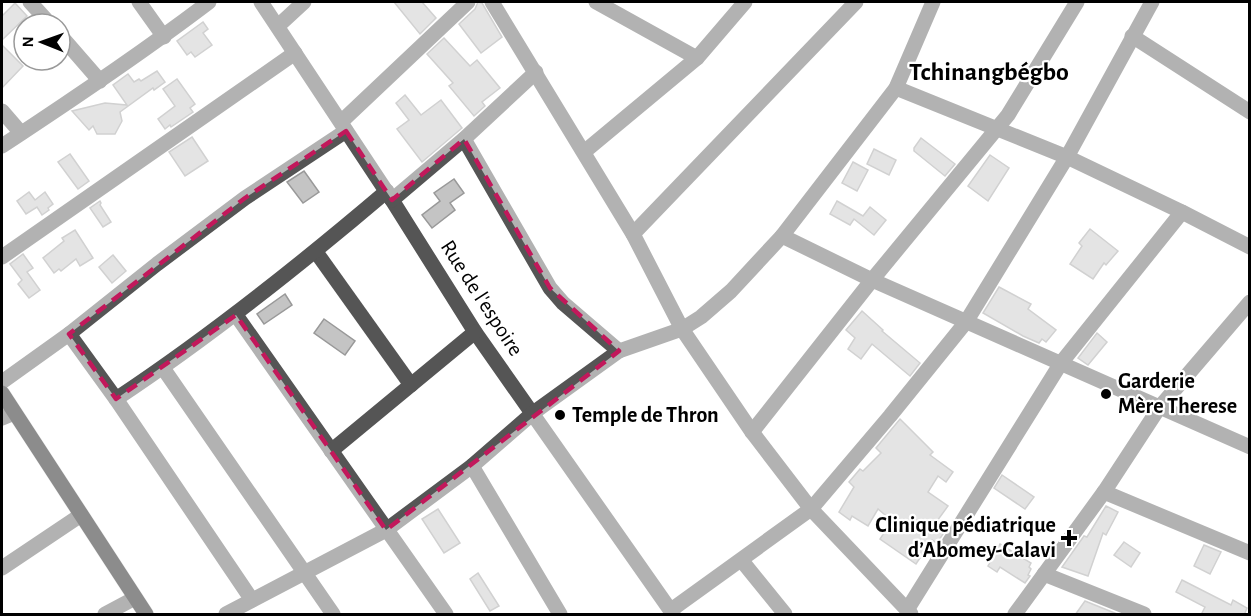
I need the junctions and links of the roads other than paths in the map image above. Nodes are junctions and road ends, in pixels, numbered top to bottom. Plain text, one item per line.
1 (139, 2) edge
2 (209, 2) edge
3 (261, 2) edge
4 (304, 2) edge
5 (468, 2) edge
6 (492, 2) edge
7 (596, 2) edge
8 (856, 2) edge
9 (933, 2) edge
10 (1077, 2) edge
11 (1152, 2) edge
12 (738, 4) edge
13 (278, 26) junction
14 (1132, 36) junction
15 (164, 37) junction
16 (72, 49) edge
17 (295, 52) junction
18 (697, 58) junction
19 (536, 72) junction
20 (100, 81) junction
21 (896, 88) junction
22 (2, 111) edge
23 (1250, 112) edge
24 (343, 126) junction
25 (996, 129) junction
26 (21, 133) junction
27 (464, 138) junction
28 (2, 146) edge
29 (584, 152) junction
30 (1067, 157) junction
31 (390, 195) junction
32 (1182, 212) junction
33 (633, 234) junction
34 (782, 236) junction
35 (1250, 247) edge
36 (316, 252) junction
37 (2, 257) edge
38 (872, 280) junction
39 (1250, 302) edge
40 (236, 315) junction
41 (966, 322) junction
42 (681, 329) junction
43 (475, 332) junction
44 (69, 334) junction
45 (619, 351) junction
46 (1061, 363) junction
47 (163, 368) junction
48 (2, 382) edge
49 (411, 385) junction
50 (2, 393) edge
51 (116, 399) junction
52 (1159, 408) junction
53 (533, 413) junction
54 (8, 415) edge
55 (752, 432) junction
56 (1250, 447) edge
57 (331, 451) junction
58 (472, 466) junction
59 (1104, 492) junction
60 (811, 509) junction
61 (81, 515) junction
62 (386, 530) junction
63 (1250, 553) edge
64 (741, 561) junction
65 (2, 567) edge
66 (304, 572) junction
67 (1044, 574) junction
68 (135, 598) junction
69 (252, 600) junction
70 (909, 612) edge
71 (672, 613) edge
72 (1137, 613) edge
73 (105, 615) edge
74 (146, 615) edge
75 (226, 615) edge
76 (333, 615) edge
77 (446, 615) edge
78 (560, 615) edge
79 (784, 615) edge
80 (1014, 615) edge

1 - 15 street
2 - 15 street
3 - 13 street, Rue de l'espoire
4 - 13 street
5 - 24 street
6 - 19 street
7 - 18 street
8 - 33 street
9 - 21 street
10 - 25 street
11 - 14 street
12 - 18 street
13 - 17 street, Rue de l'espoire
14 - 23 street
14 - 30 street
15 - 20 street
16 - 20 street
17 - 24 street, Rue de l'espoire
17 - 37 street
18 - 29 street
19 - 27 street
19 - 29 street
20 - 26 street
21 - 25 street
21 - 34 street
22 - 26 street
24 - 31 street, Rue de l'espoire
24 - 44 street
25 - 30 street
25 - 38 street
26 - 28 street
27 - 31 street
27 - 45 street
29 - 33 street
30 - 32 street
30 - 41 street
31 - 36 street
31 - 43 street, Rue de l'espoire
32 - 35 street
32 - 46 street
33 - 42 street
34 - 38 street
34 - 42 street
36 - 40 street
36 - 49 street
38 - 41 street
38 - 55 street
39 - 52 street
40 - 47 street
40 - 57 street
41 - 46 street
41 - 60 street
42 - 45 street
42 - 55 street
43 - 49 street
43 - 53 street, Rue de l'espoire
44 - 48 street
44 - 51 street
45 - 53 street
46 - 52 street
46 - 70 street
47 - 51 street
47 - 66 street
49 - 57 street
50 - 54 main road
51 - 69 street
52 - 56 street
52 - 59 street
53 - 58 street
53 - 71 street, Rue de l'espoire
54 - 61 main road
55 - 60 street
57 - 62 street
58 - 62 street
58 - 78 street
59 - 63 street
59 - 67 street
60 - 64 street
60 - 70 street
61 - 65 street
61 - 68 main road
62 - 66 street
62 - 77 street
64 - 71 street
64 - 79 street
66 - 69 street
66 - 76 street
67 - 72 street
67 - 80 street
68 - 73 street
68 - 74 main road
69 - 75 street

